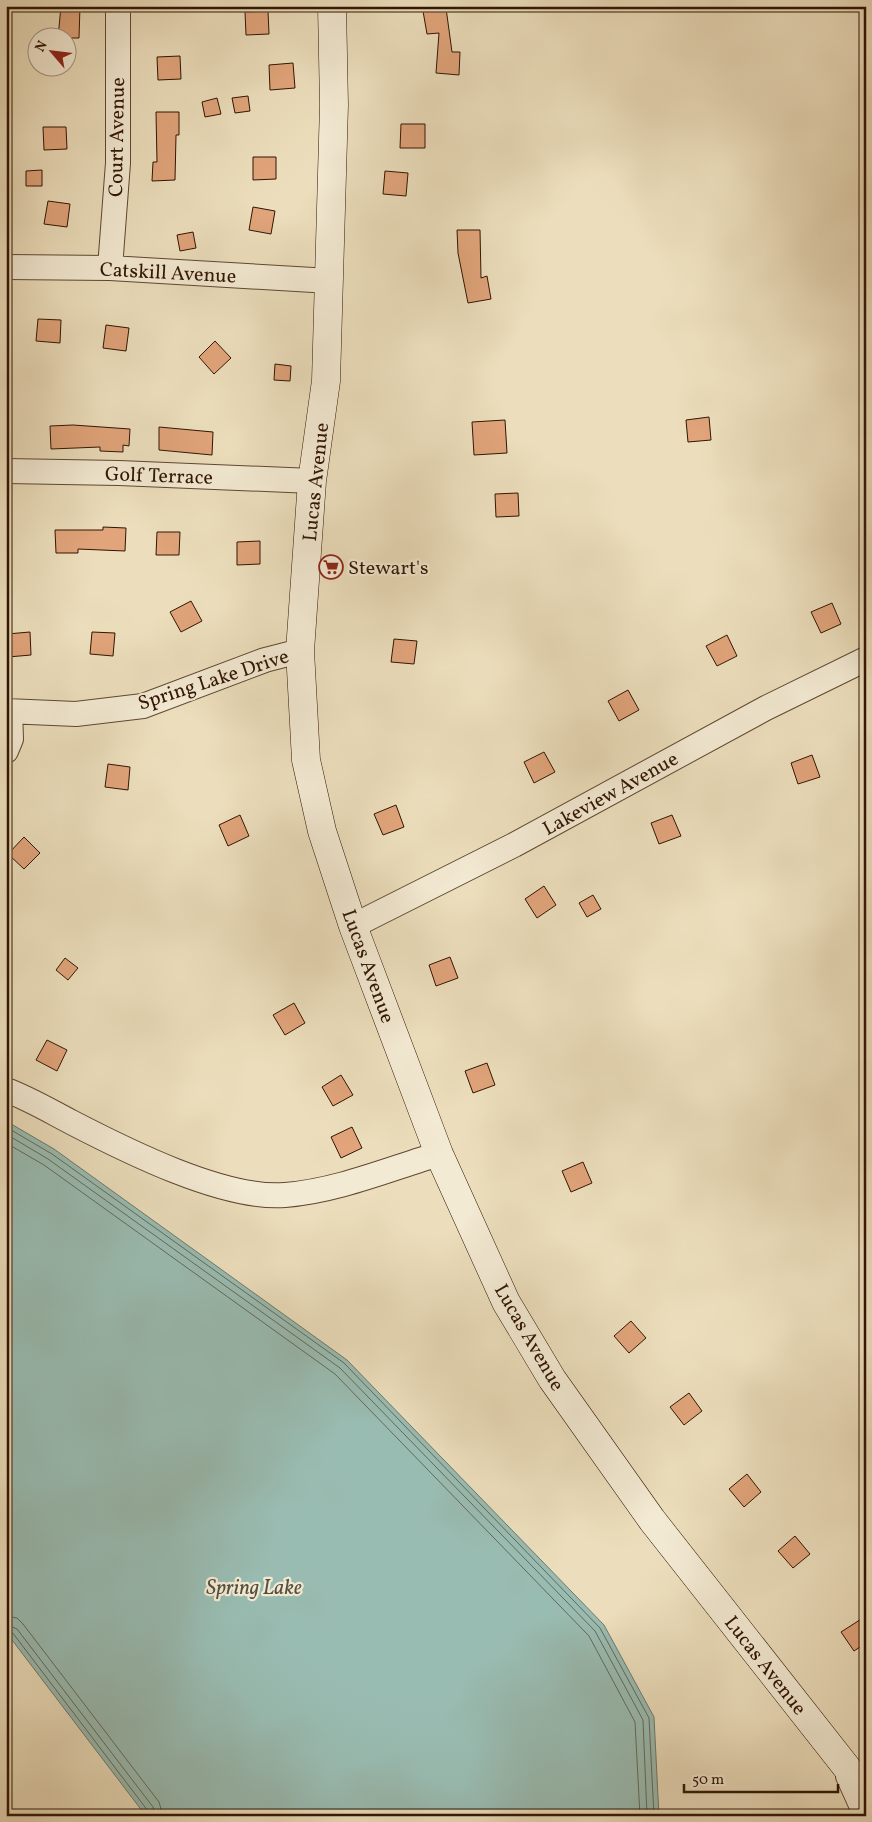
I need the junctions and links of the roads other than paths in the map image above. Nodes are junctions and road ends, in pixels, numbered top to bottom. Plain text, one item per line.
1 (118, 6) edge
2 (332, 6) edge
3 (6, 267) edge
4 (110, 268) junction
5 (330, 281) junction
6 (6, 472) edge
7 (312, 482) junction
8 (300, 651) junction
9 (866, 659) edge
10 (8, 711) edge
11 (6, 751) edge
12 (353, 926) junction
13 (6, 1090) edge
14 (439, 1154) junction
15 (842, 1763) junction
16 (866, 1792) edge
17 (866, 1816) edge

1 - 4 street, Court Avenue
2 - 5 street, Lucas Avenue
3 - 4 street, Catskill Avenue
4 - 5 street, Catskill Avenue
5 - 7 street, Lucas Avenue
6 - 7 street, Golf Terrace
7 - 8 street, Lucas Avenue
8 - 10 street, Spring Lake Drive
8 - 12 street, Lucas Avenue
9 - 12 street, Lakeview Avenue
10 - 11 street
12 - 14 street, Lucas Avenue
13 - 14 street
14 - 15 street, Lucas Avenue
15 - 16 street, Lucas Avenue
15 - 17 street

